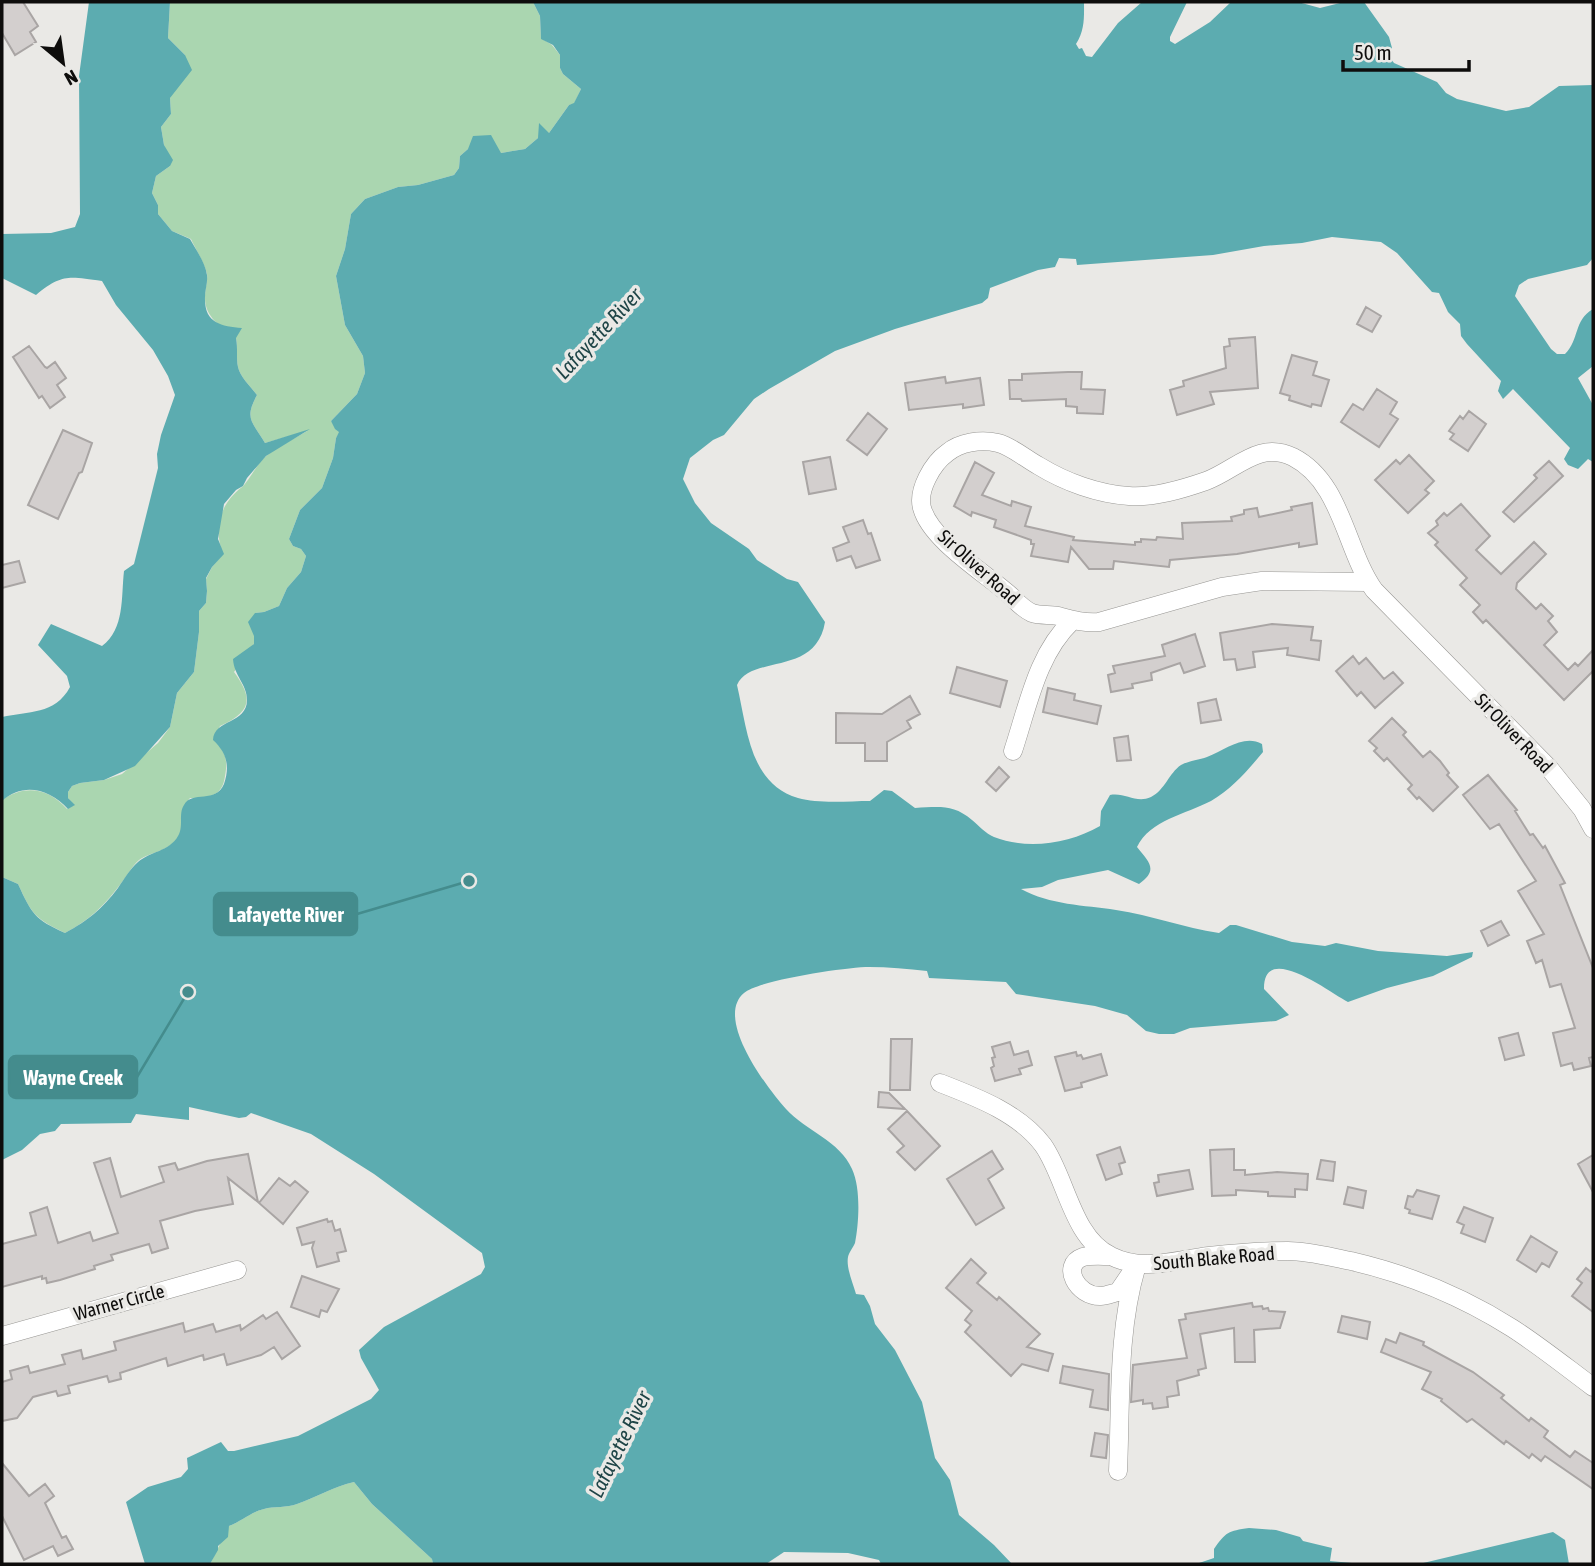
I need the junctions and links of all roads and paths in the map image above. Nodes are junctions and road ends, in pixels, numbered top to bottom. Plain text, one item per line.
1 (1368, 582) junction
2 (1072, 621) junction
3 (1013, 751) dead end
4 (1593, 829) edge
5 (940, 1083) dead end
6 (1111, 1256) junction
7 (1137, 1265) junction
8 (237, 1269) dead end
9 (2, 1336) edge
10 (1593, 1387) edge
11 (1118, 1471) dead end

1 - 2 street, Sir Oliver Road
1 - 2 street, Sir Oliver Road
1 - 4 street, Sir Oliver Road
2 - 3 street
5 - 6 street, South Blake Road
6 - 7 street, South Blake Road
6 - 7 street, South Blake Road
7 - 10 street, South Blake Road
7 - 11 street
8 - 9 street, Warner Circle

